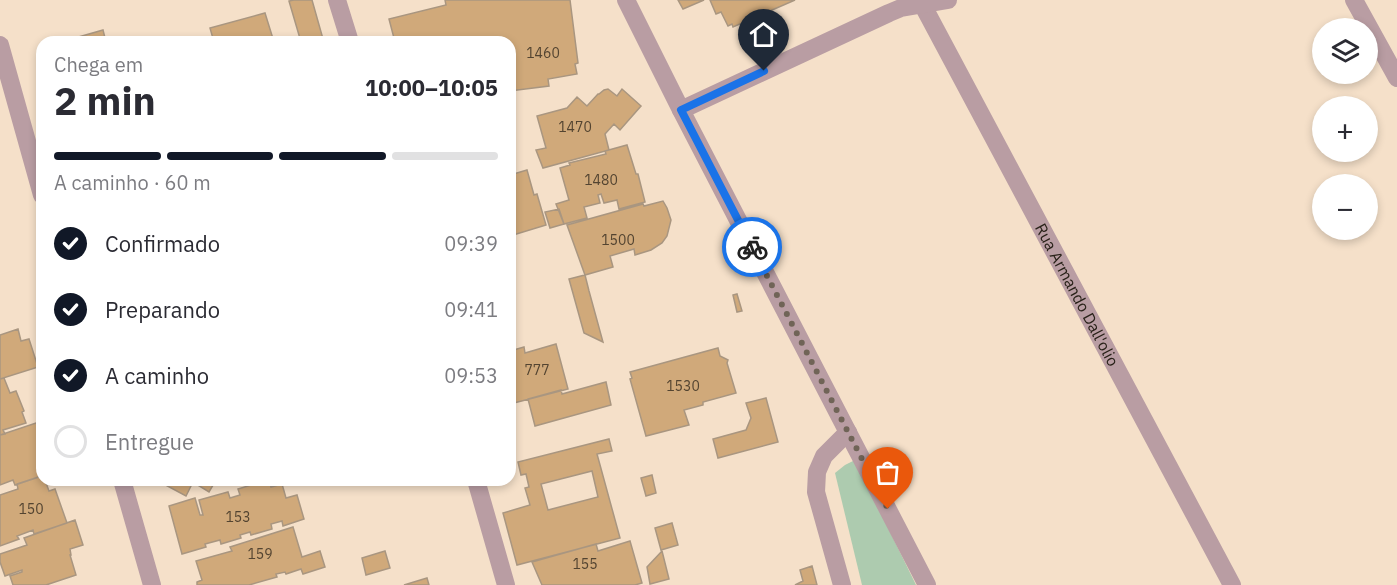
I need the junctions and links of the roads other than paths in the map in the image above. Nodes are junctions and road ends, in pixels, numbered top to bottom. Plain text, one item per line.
1 (338, 0) edge
2 (626, 0) edge
3 (948, 0) edge
4 (1354, 0) edge
5 (921, 2) edge
6 (348, 36) edge
7 (0, 45) edge
8 (1397, 78) edge
9 (681, 110) junction
10 (36, 174) edge
11 (848, 432) junction
12 (124, 486) edge
13 (478, 486) edge
14 (152, 585) edge
15 (506, 585) edge
16 (842, 585) edge
17 (927, 585) edge
18 (1232, 585) edge

1 - 6 street
2 - 9 street
3 - 5 street
4 - 8 street
5 - 9 street
5 - 18 street, Rua Armando Dall'olio
7 - 10 street
9 - 11 street
11 - 16 street
11 - 17 street
12 - 14 street
13 - 15 street

